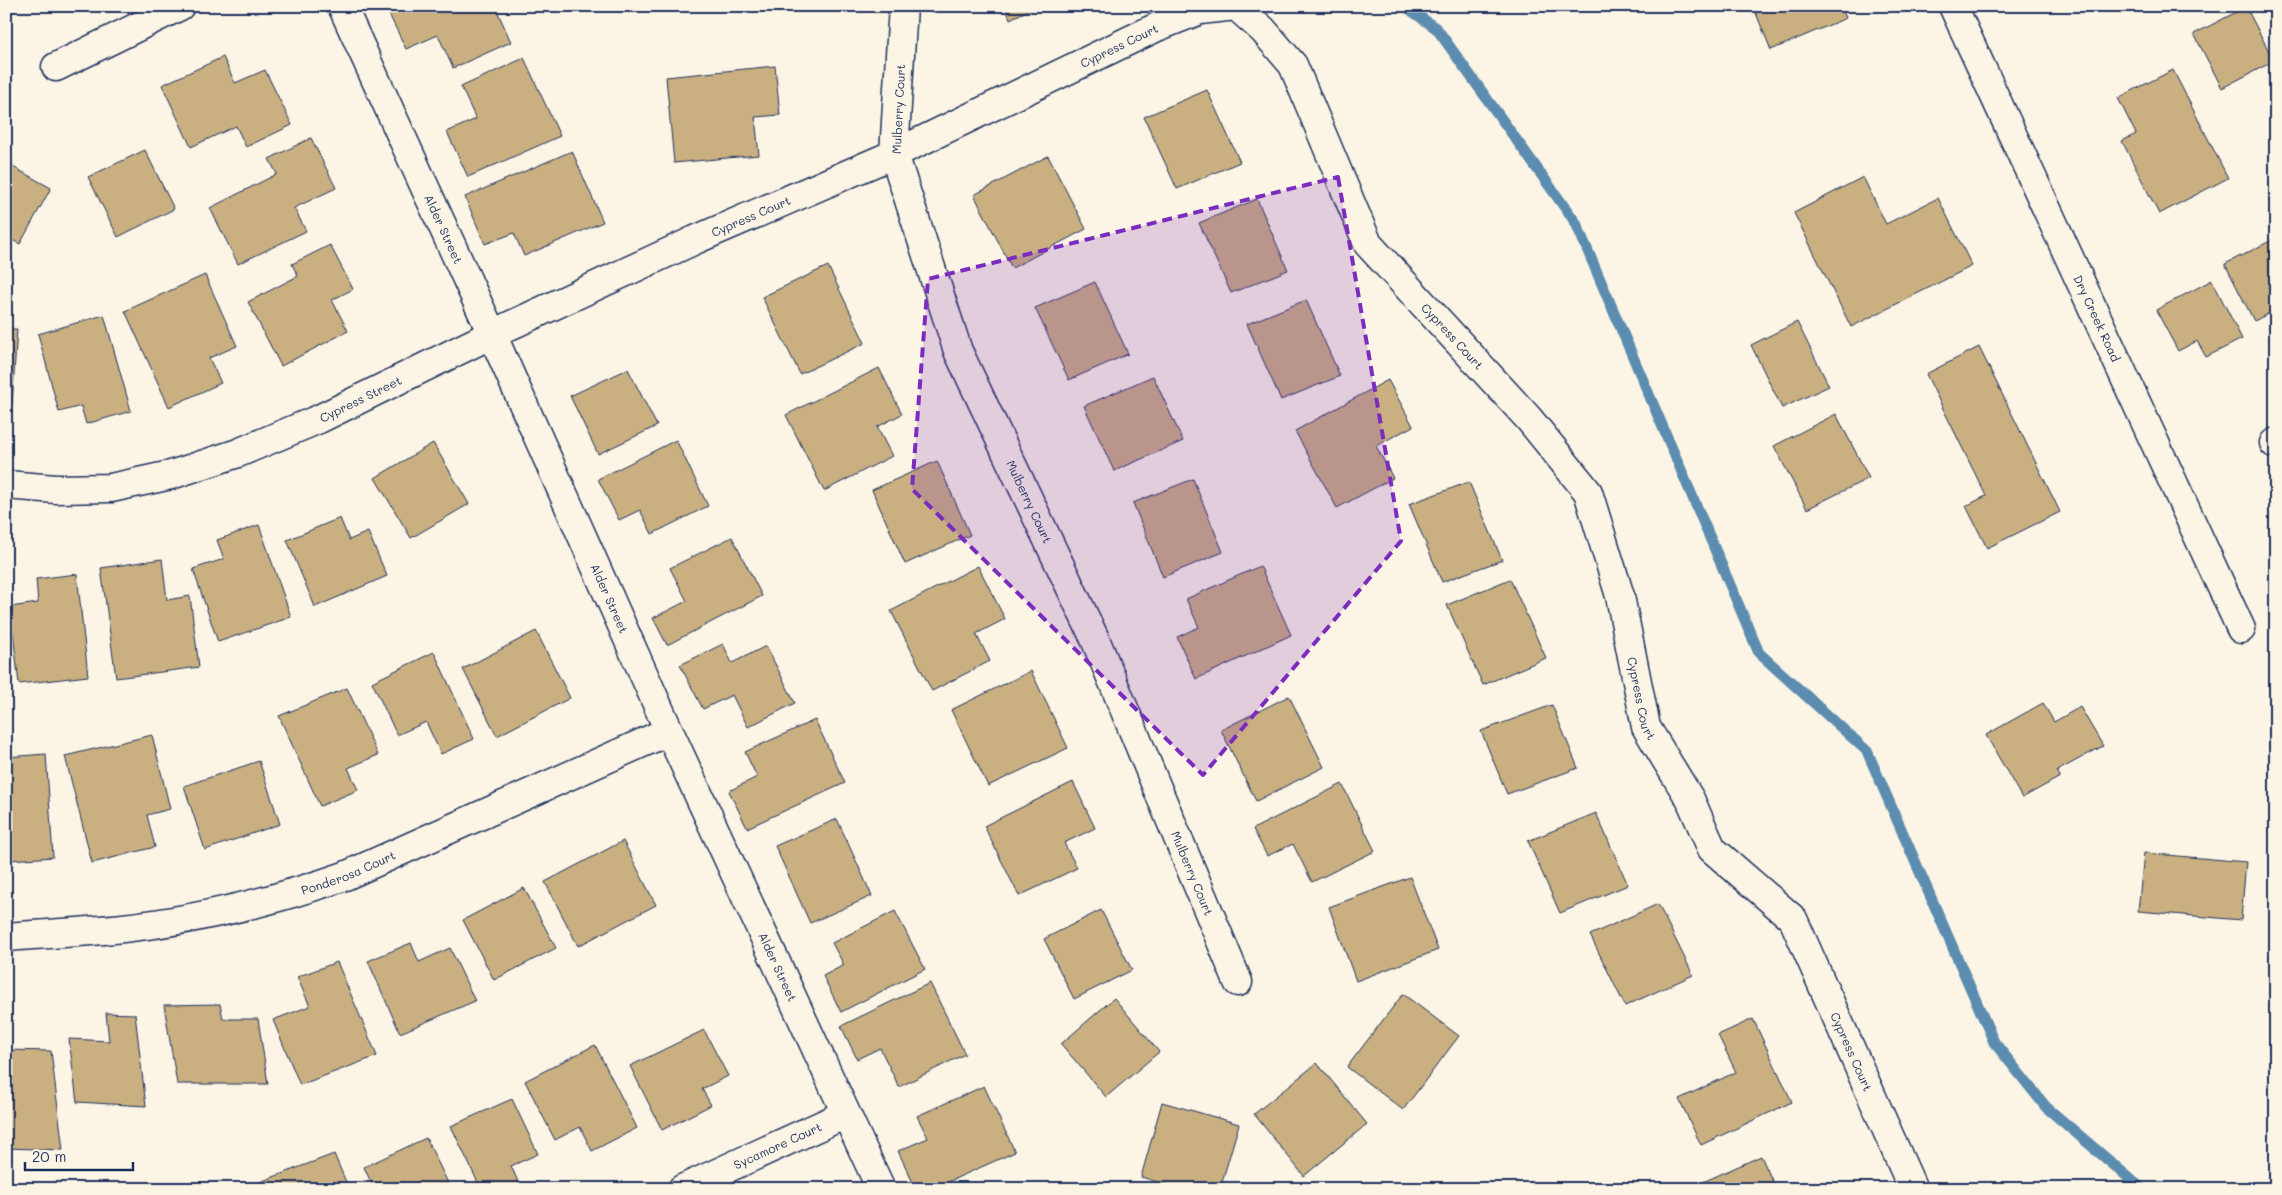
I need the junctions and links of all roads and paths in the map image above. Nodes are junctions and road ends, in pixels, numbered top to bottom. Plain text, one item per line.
1 (180, 6) edge
2 (342, 6) edge
3 (903, 6) edge
4 (1953, 6) edge
5 (56, 66) dead end
6 (894, 154) junction
7 (695, 240) joint
8 (492, 334) junction
9 (6, 485) edge
10 (2242, 629) dead end
11 (669, 731) junction
12 (6, 937) edge
13 (1238, 982) dead end
14 (846, 1114) junction
15 (682, 1189) edge
16 (881, 1189) edge
17 (1913, 1189) edge

1 - 5 street
2 - 8 street, Alder Street
3 - 6 street, Mulberry Court
4 - 10 street, Dry Creek Road
6 - 7 street, Cypress Court
6 - 13 street, Mulberry Court
6 - 17 street, Cypress Court
7 - 8 street, Cypress Street
8 - 9 street, Cypress Street
8 - 11 street, Alder Street
11 - 12 street, Ponderosa Court
11 - 14 street, Alder Street
14 - 15 street, Sycamore Court
14 - 16 street, Alder Street

